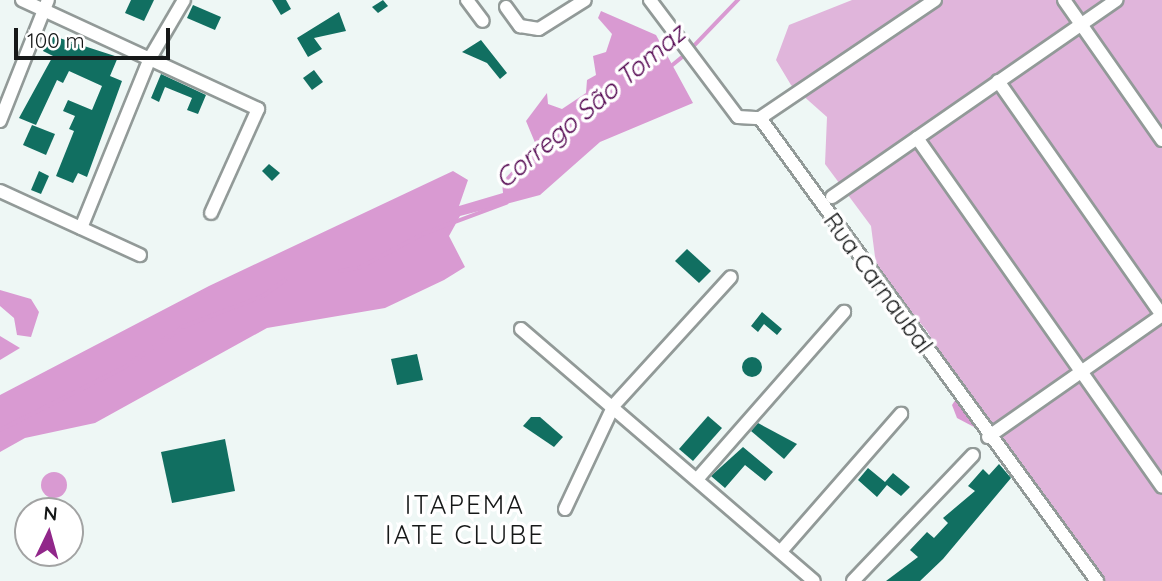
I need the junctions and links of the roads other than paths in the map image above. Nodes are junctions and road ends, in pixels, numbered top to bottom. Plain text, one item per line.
1 (22, 0) edge
2 (184, 0) edge
3 (467, 0) edge
4 (585, 0) edge
5 (650, 0) edge
6 (935, 0) edge
7 (1064, 0) edge
8 (1116, 0) edge
9 (46, 5) edge
10 (506, 7) dead end
11 (483, 21) dead end
12 (1081, 24) junction
13 (150, 58) junction
14 (998, 81) junction
15 (760, 118) junction
16 (0, 121) edge
17 (917, 138) junction
18 (1162, 140) edge
19 (0, 191) edge
20 (832, 197) dead end
21 (211, 213) dead end
22 (81, 228) junction
23 (140, 255) dead end
24 (731, 277) dead end
25 (844, 312) dead end
26 (1162, 315) edge
27 (521, 329) dead end
28 (1081, 372) junction
29 (614, 405) junction
30 (901, 414) dead end
31 (988, 437) junction
32 (973, 456) dead end
33 (699, 477) junction
34 (1162, 487) edge
35 (565, 509) dead end
36 (782, 550) junction
37 (814, 581) edge
38 (853, 581) edge
39 (1097, 581) edge

1 - 9 street
2 - 13 street
3 - 11 street
4 - 10 street
5 - 15 street
6 - 15 street
7 - 12 street
8 - 12 street
9 - 13 street
9 - 16 street
12 - 14 street
12 - 18 street
13 - 21 street
13 - 22 street
14 - 17 street
14 - 26 street
15 - 31 street, Rua Carnaubal
17 - 20 street
17 - 28 street
19 - 22 street
22 - 23 street
24 - 29 street
25 - 33 street
26 - 28 street
27 - 29 street
28 - 31 street
28 - 34 street
29 - 33 street
29 - 35 street
30 - 36 street
31 - 39 street, Rua Carnaubal
32 - 38 street
33 - 36 street
36 - 37 street

